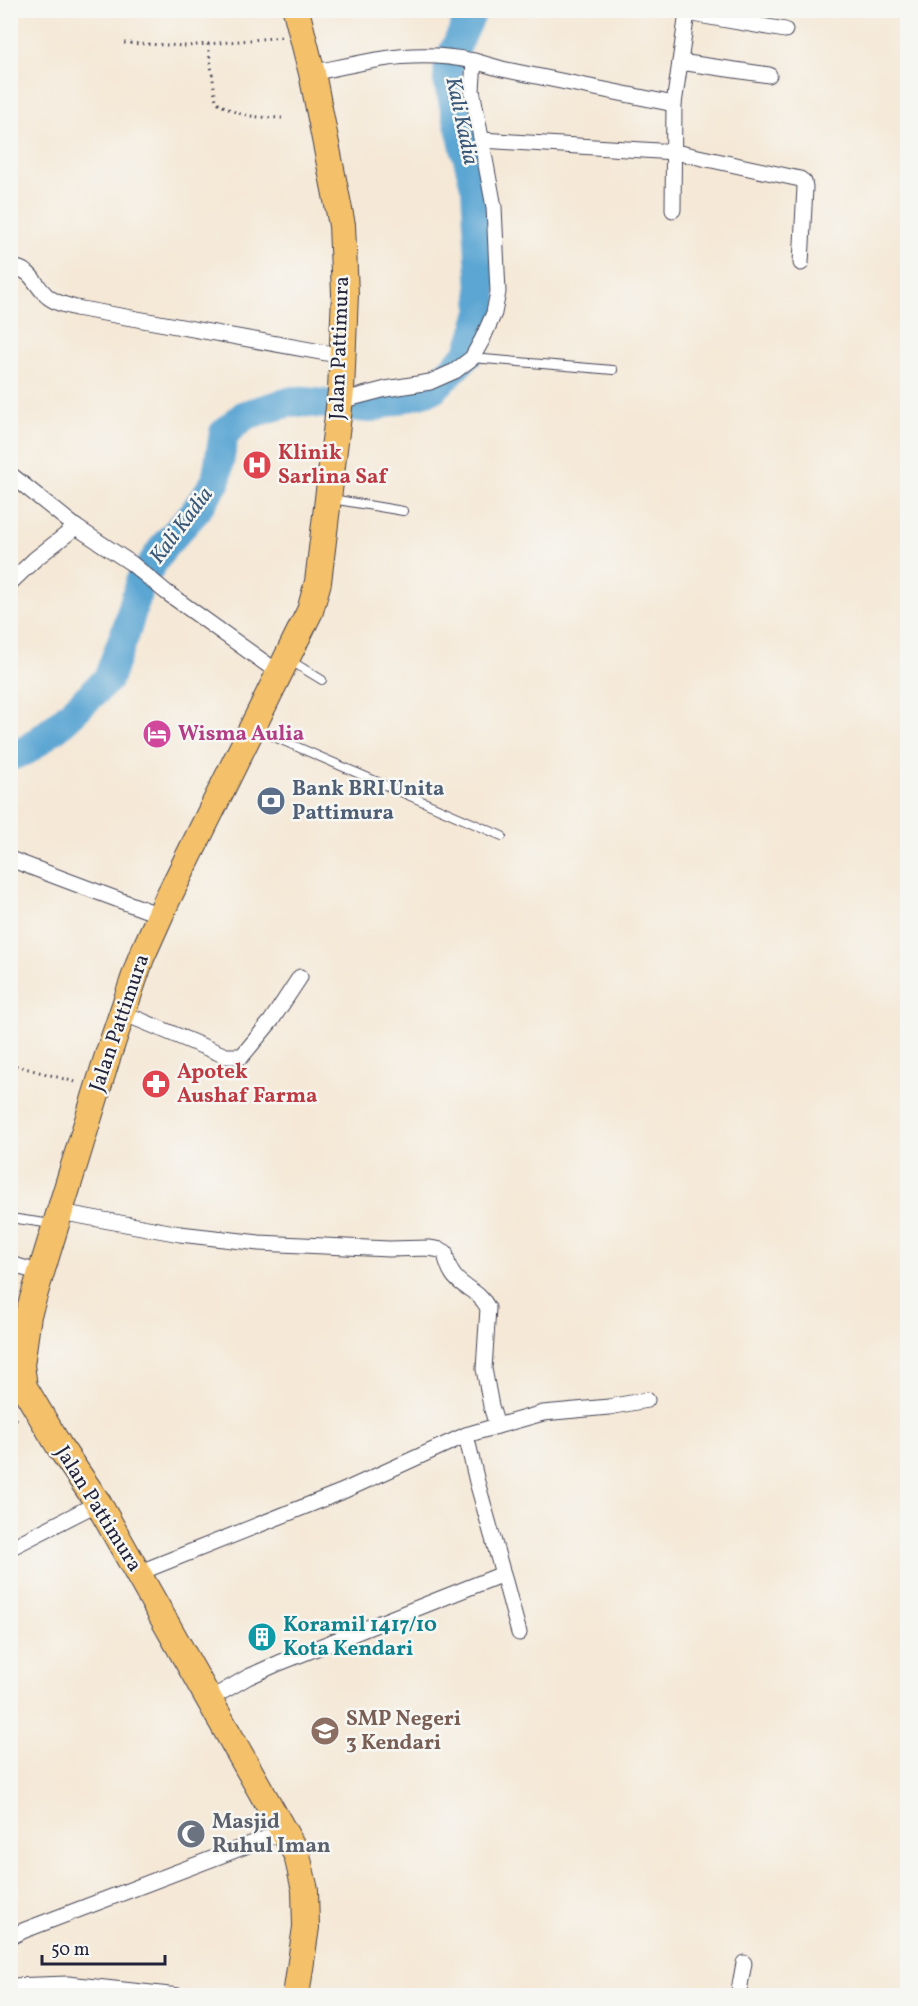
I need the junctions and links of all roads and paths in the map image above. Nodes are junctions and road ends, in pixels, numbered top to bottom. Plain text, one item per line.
1 (680, 12) edge
2 (299, 22) edge
3 (785, 30) dead end
4 (124, 43) dead end
5 (208, 44) junction
6 (470, 60) junction
7 (680, 63) junction
8 (312, 73) junction
9 (769, 75) dead end
10 (674, 104) junction
11 (282, 118) dead end
12 (482, 140) junction
13 (675, 152) junction
14 (673, 210) dead end
15 (801, 263) dead end
16 (10, 266) edge
17 (472, 358) junction
18 (613, 370) dead end
19 (341, 389) junction
20 (10, 474) edge
21 (328, 498) junction
22 (402, 511) dead end
23 (75, 527) junction
24 (10, 583) edge
25 (283, 666) junction
26 (322, 680) dead end
27 (252, 727) junction
28 (502, 836) dead end
29 (10, 859) edge
30 (160, 915) junction
31 (300, 977) dead end
32 (123, 1013) junction
33 (10, 1064) edge
34 (98, 1089) junction
35 (10, 1218) edge
36 (58, 1218) junction
37 (10, 1264) edge
38 (41, 1273) junction
39 (647, 1400) dead end
40 (497, 1426) junction
41 (466, 1435) junction
42 (98, 1503) junction
43 (10, 1548) edge
44 (138, 1573) junction
45 (503, 1574) junction
46 (519, 1633) dead end
47 (210, 1699) junction
48 (285, 1831) junction
49 (10, 1937) edge
50 (744, 1963) dead end
51 (10, 1986) edge
52 (178, 1995) edge
53 (296, 1995) edge
54 (738, 1995) edge

1 - 3 street
1 - 7 street
2 - 5 path
2 - 8 highway, Jalan Pattimura
4 - 5 path
5 - 11 path
6 - 8 street
6 - 10 street
6 - 12 street
7 - 9 street
7 - 10 street
8 - 19 highway, Jalan Pattimura
10 - 13 street
12 - 13 street
12 - 17 street
13 - 14 street
13 - 15 street
16 - 19 street
17 - 18 lane
17 - 19 street
19 - 21 highway, Jalan Pattimura
20 - 23 street
21 - 22 lane
21 - 25 highway, Jalan Pattimura
23 - 24 street
23 - 25 street
25 - 26 lane
25 - 27 highway, Jalan Pattimura
27 - 28 lane
27 - 30 highway, Jalan Pattimura
29 - 30 street
30 - 32 highway, Jalan Pattimura
31 - 32 street
32 - 34 highway, Jalan Pattimura
33 - 34 path
34 - 36 highway, Jalan Pattimura
35 - 36 lane
36 - 38 highway, Jalan Pattimura
36 - 40 street
37 - 38 street
38 - 42 highway, Jalan Pattimura
39 - 40 street
40 - 41 street
41 - 44 street
41 - 45 street
42 - 43 street
42 - 44 highway, Jalan Pattimura
44 - 47 highway, Jalan Pattimura
45 - 46 street
45 - 47 street
47 - 48 highway, Jalan Pattimura
48 - 49 street
48 - 53 highway, Jalan Pattimura
50 - 54 street
51 - 52 street

